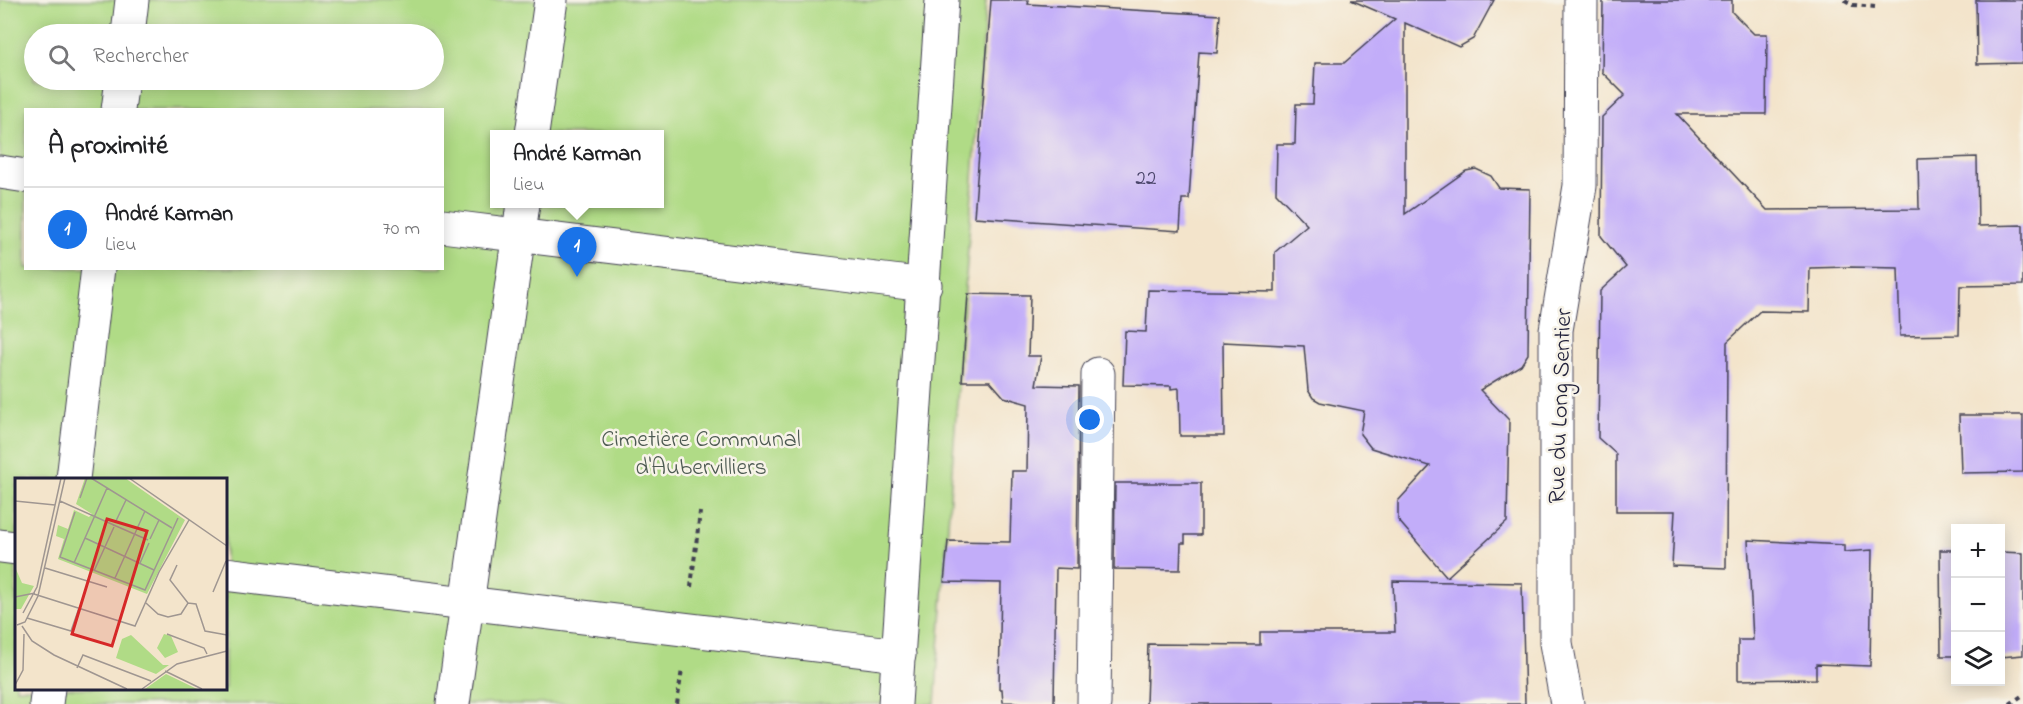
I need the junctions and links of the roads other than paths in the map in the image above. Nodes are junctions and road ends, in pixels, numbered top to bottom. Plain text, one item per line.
1 (132, 0) edge
2 (551, 0) edge
3 (942, 0) edge
4 (1581, 0) edge
5 (129, 24) edge
6 (121, 90) edge
7 (118, 108) edge
8 (533, 130) edge
9 (0, 172) edge
10 (24, 176) edge
11 (522, 208) edge
12 (444, 226) edge
13 (519, 236) junction
14 (98, 270) edge
15 (925, 285) junction
16 (1098, 374) dead end
17 (73, 478) edge
18 (0, 546) edge
19 (15, 548) edge
20 (226, 574) edge
21 (467, 603) junction
22 (899, 655) junction
23 (48, 689) edge
24 (46, 704) edge
25 (453, 704) edge
26 (895, 704) edge
27 (1095, 704) edge
28 (1567, 704) edge

1 - 5 street
2 - 8 street
3 - 15 street
4 - 28 street, Rue du Long Sentier
6 - 7 street
9 - 10 street
11 - 13 street
12 - 13 street
13 - 15 street
13 - 21 street
14 - 17 street
15 - 22 street
16 - 27 street
18 - 19 street
20 - 21 street
21 - 22 street
21 - 25 street
22 - 26 street
23 - 24 street

